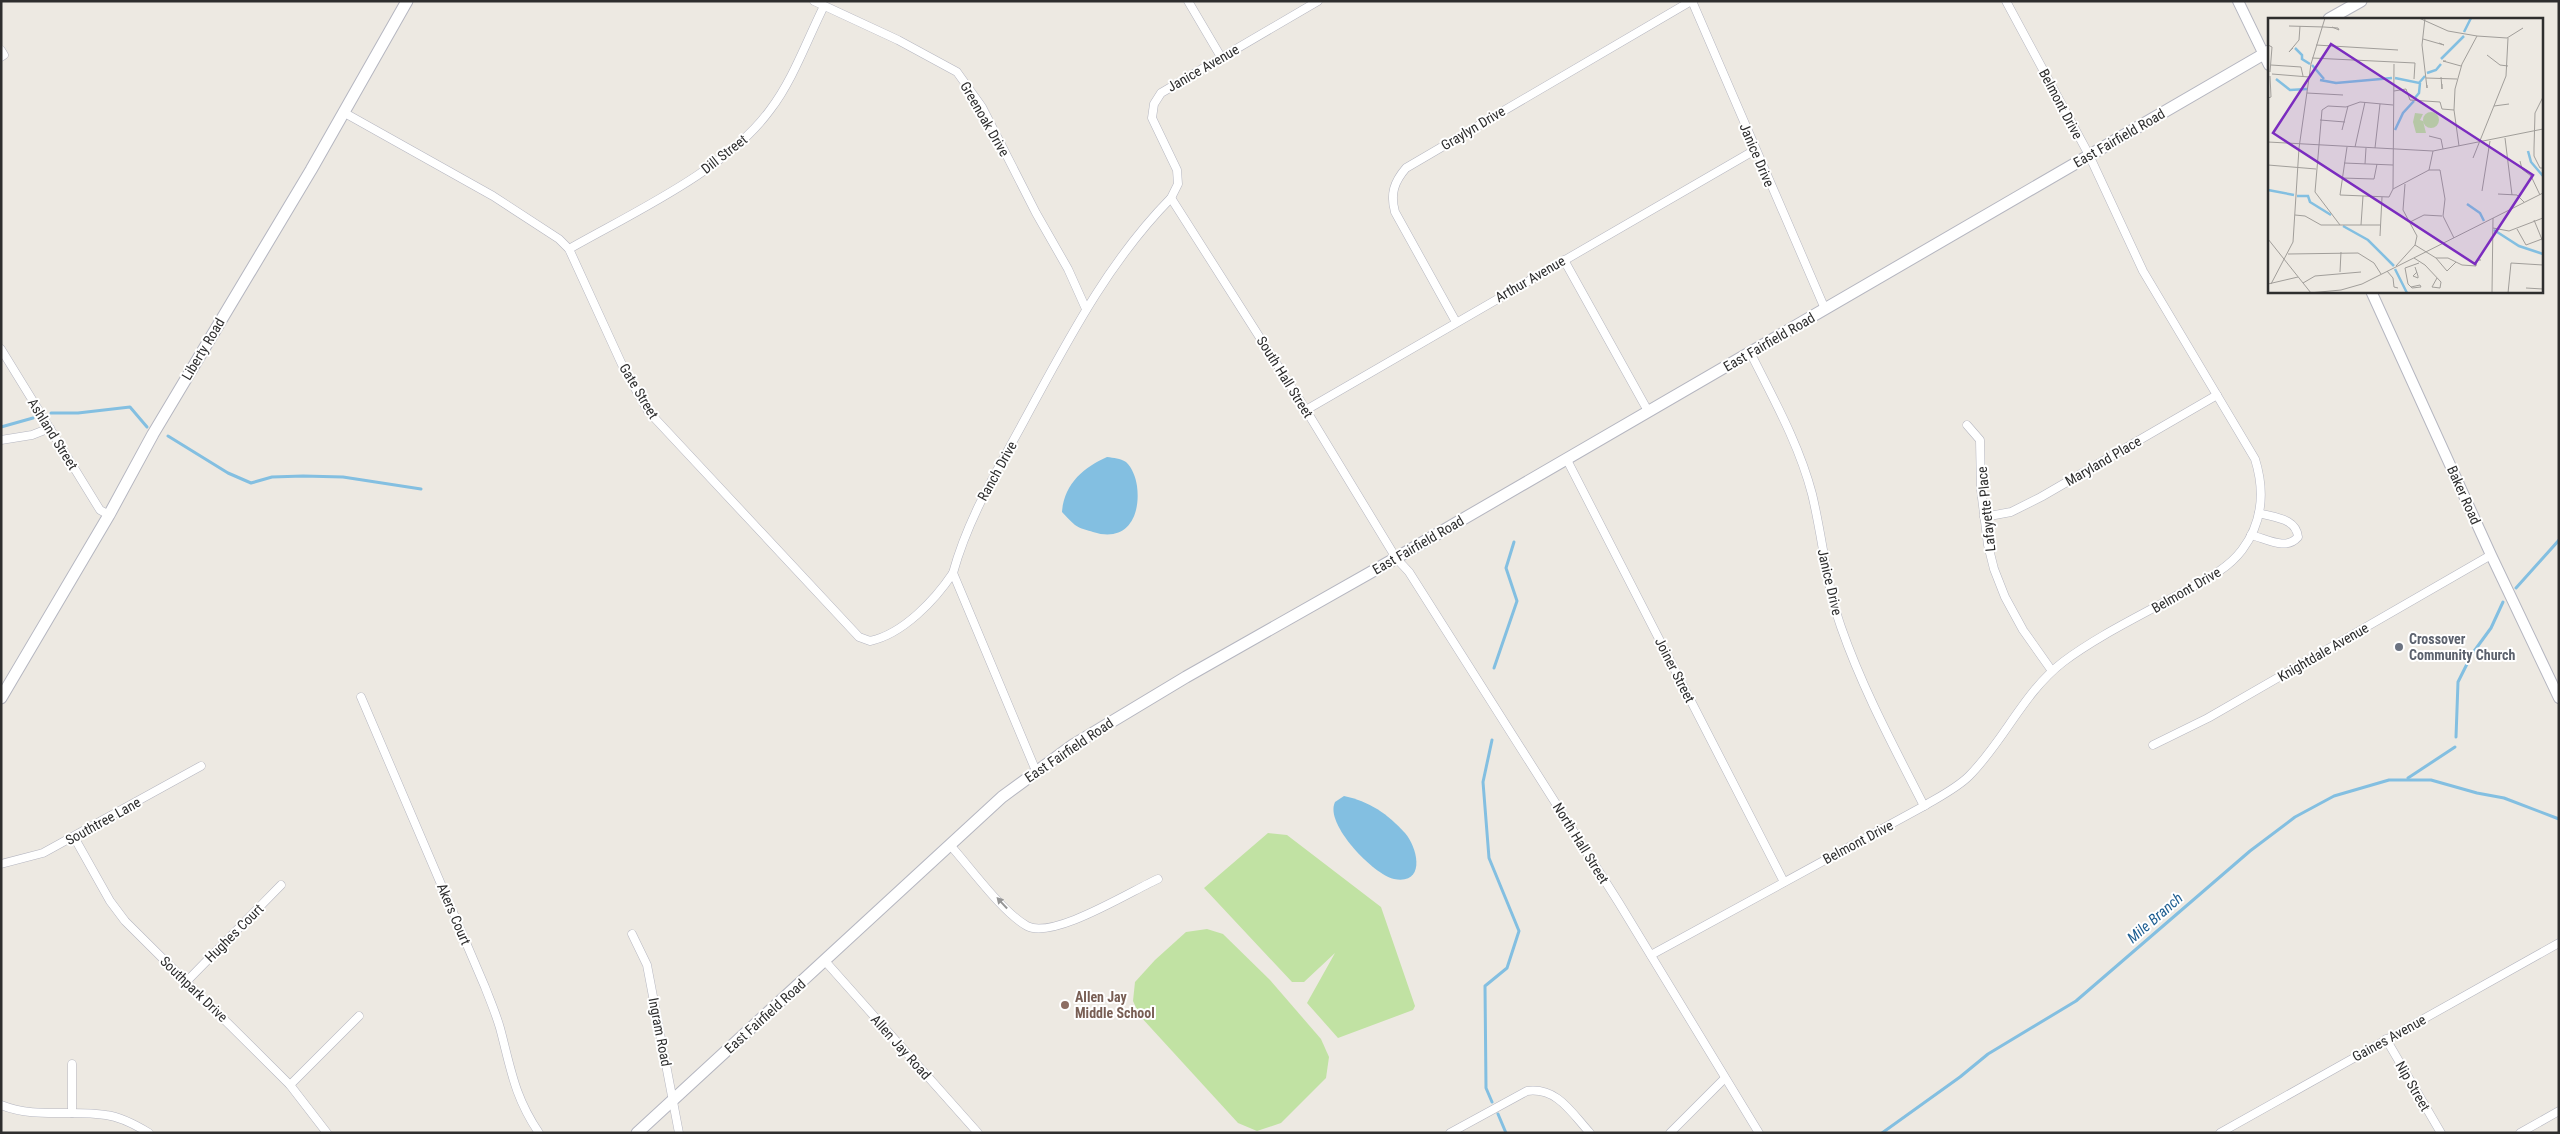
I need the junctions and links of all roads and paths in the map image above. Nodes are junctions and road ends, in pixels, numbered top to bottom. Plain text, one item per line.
1 (407, 1) edge
2 (814, 1) edge
3 (1188, 1) edge
4 (1318, 1) edge
5 (1692, 1) edge
6 (2006, 1) edge
7 (2238, 1) edge
8 (2361, 1) edge
9 (824, 6) junction
10 (2331, 18) edge
11 (1, 50) edge
12 (2266, 53) edge
13 (1, 56) edge
14 (1221, 57) junction
15 (343, 112) junction
16 (1755, 150) junction
17 (2089, 155) junction
18 (1171, 198) junction
19 (569, 250) junction
20 (1564, 260) junction
21 (2371, 292) edge
22 (1086, 309) junction
23 (1825, 309) junction
24 (1456, 322) junction
25 (1, 349) edge
26 (1750, 352) junction
27 (2217, 395) junction
28 (1306, 410) junction
29 (1648, 411) junction
30 (1967, 425) dead end
31 (50, 428) junction
32 (1, 440) edge
33 (1566, 458) junction
34 (2259, 513) junction
35 (109, 515) junction
36 (1984, 517) junction
37 (2251, 535) junction
38 (2491, 555) junction
39 (1396, 558) junction
40 (953, 573) junction
41 (2052, 672) junction
42 (362, 697) dead end
43 (1, 698) edge
44 (2559, 698) edge
45 (2153, 745) dead end
46 (202, 766) dead end
47 (1036, 771) junction
48 (1924, 806) junction
49 (74, 837) junction
50 (950, 845) junction
51 (1, 864) edge
52 (1158, 879) dead end
53 (1784, 882) junction
54 (282, 885) dead end
55 (632, 934) dead end
56 (2559, 943) edge
57 (1651, 955) junction
58 (824, 961) junction
59 (186, 982) junction
60 (359, 1016) dead end
61 (2386, 1039) junction
62 (72, 1064) dead end
63 (1724, 1079) junction
64 (290, 1084) junction
65 (673, 1099) junction
66 (1, 1105) edge
67 (2559, 1111) edge
68 (72, 1113) junction
69 (149, 1133) edge
70 (327, 1133) edge
71 (539, 1133) edge
72 (637, 1133) edge
73 (680, 1133) edge
74 (978, 1133) edge
75 (1450, 1133) edge
76 (1590, 1133) edge
77 (1670, 1133) edge
78 (1759, 1133) edge
79 (2220, 1133) edge
80 (2441, 1133) edge
81 (2520, 1133) edge

1 - 15 main road, Liberty Road
2 - 9 street, Greenoak Drive
3 - 14 street
4 - 14 street, Janice Avenue
5 - 16 street, Janice Drive
5 - 24 street, Graylyn Drive
6 - 17 street, Belmont Drive
7 - 12 street
8 - 10 main road
9 - 19 street, Dill Street
9 - 22 street, Greenoak Drive
11 - 13 street
12 - 17 main road, East Fairfield Road
14 - 18 street, Janice Avenue
15 - 19 street, Gate Street
15 - 35 main road, Liberty Road
16 - 20 street, Arthur Avenue
16 - 23 street, Janice Drive
17 - 23 main road, East Fairfield Road
17 - 27 street, Belmont Drive
18 - 22 street, Ranch Drive
18 - 28 street, South Hall Street
19 - 40 street, Gate Street
20 - 24 street, Arthur Avenue
20 - 29 street
21 - 38 street, Baker Road
22 - 40 street, Ranch Drive
23 - 26 main road, East Fairfield Road
24 - 28 street, Arthur Avenue
25 - 31 street, Ashland Street
26 - 29 main road, East Fairfield Road
26 - 48 street, Janice Drive
27 - 34 street, Belmont Drive
27 - 36 street, Maryland Place
28 - 39 street, South Hall Street
29 - 33 main road, East Fairfield Road
30 - 36 street, Lafayette Place
31 - 32 street
31 - 35 street, Ashland Street
33 - 39 main road, East Fairfield Road
33 - 53 street, Joiner Street
34 - 37 street, Belmont Drive
34 - 37 street
35 - 43 main road, Liberty Road
36 - 41 street, Lafayette Place
37 - 41 street, Belmont Drive
38 - 44 street, Baker Road
38 - 45 street, Knightdale Avenue
39 - 47 main road, East Fairfield Road
39 - 57 street, North Hall Street
40 - 47 street
41 - 48 street, Belmont Drive
42 - 71 street, Akers Court
46 - 49 street, Southtree Lane
47 - 50 main road, East Fairfield Road
48 - 53 street, Belmont Drive
49 - 51 street, Southtree Lane
49 - 59 street, Southpark Drive
52 -> 50 street
50 - 58 main road, East Fairfield Road
53 - 57 street, Belmont Drive
54 - 59 street, Hughes Court
55 - 65 street, Ingram Road
56 - 61 street, Gaines Avenue
57 - 63 street, North Hall Street
58 - 65 main road, East Fairfield Road
58 - 74 street, Allen Jay Road
59 - 64 street, Southpark Drive
60 - 64 street
61 - 79 street, Gaines Avenue
61 - 80 street, Nip Street
62 - 68 street
63 - 77 street
63 - 78 street, North Hall Street
64 - 70 street, Southpark Drive
65 - 72 main road, East Fairfield Road
65 - 73 street, Ingram Road
66 - 68 street
67 - 81 street
68 - 69 street
75 - 76 street

